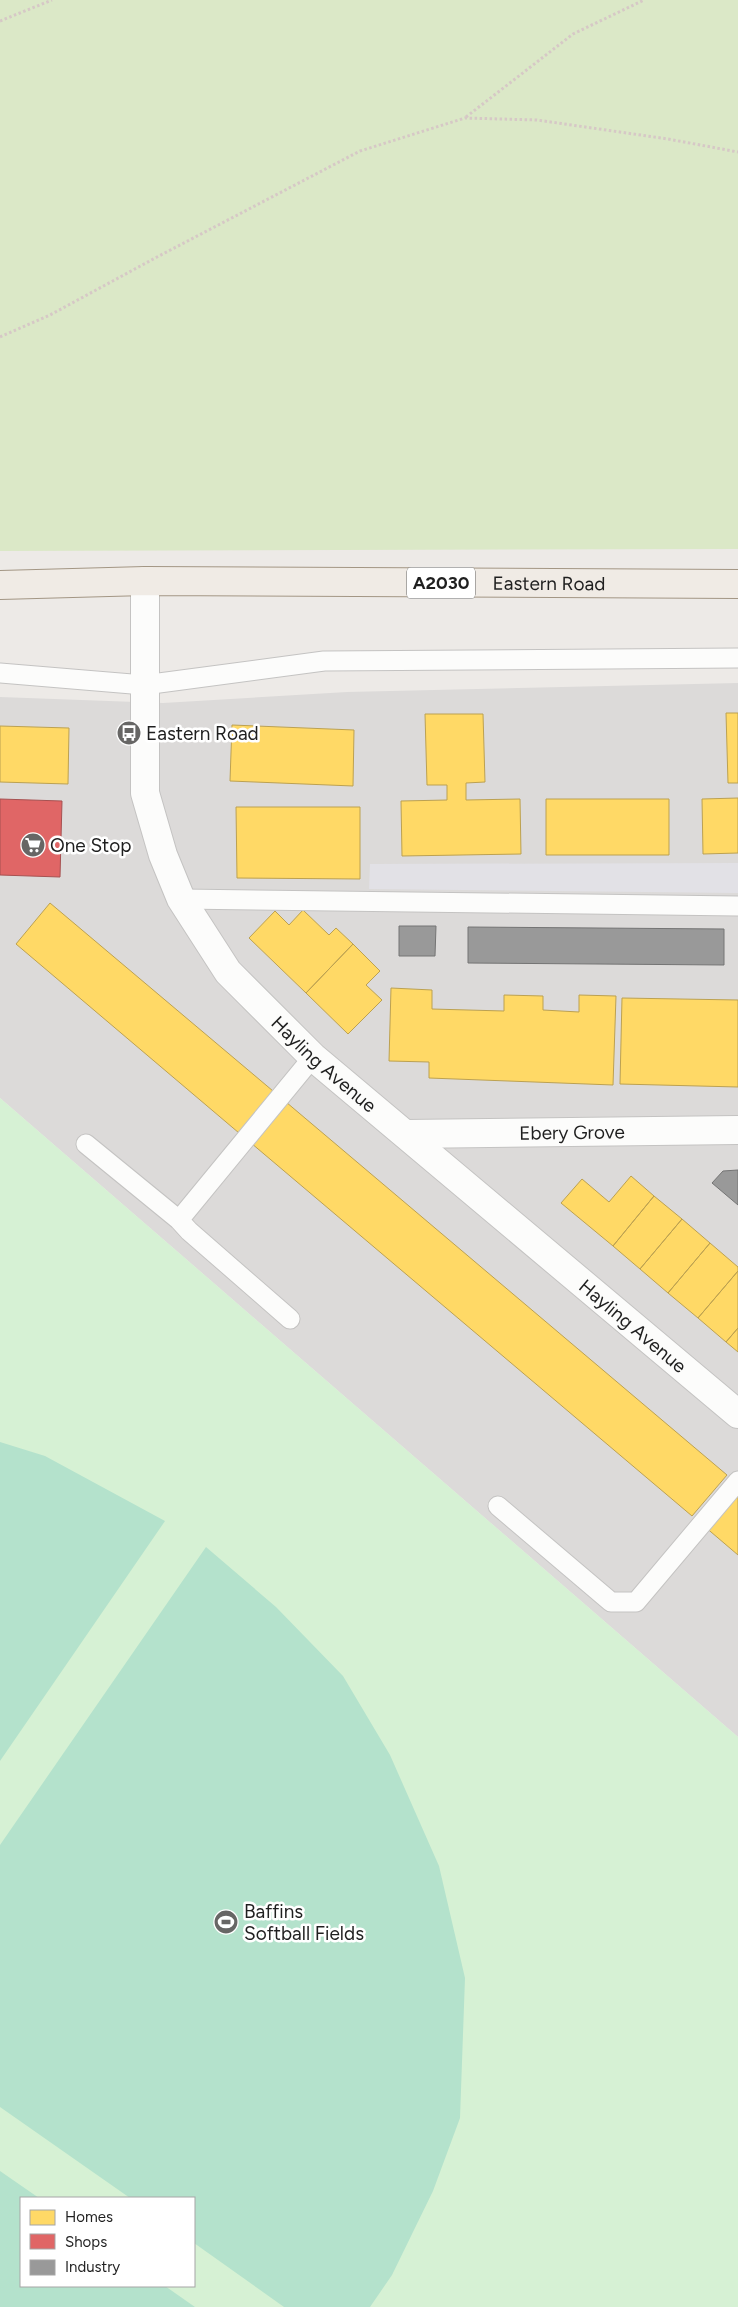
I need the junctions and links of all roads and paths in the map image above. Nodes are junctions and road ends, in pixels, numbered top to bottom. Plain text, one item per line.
1 (52, 0) edge
2 (644, 0) edge
3 (0, 21) edge
4 (465, 118) junction
5 (738, 152) edge
6 (0, 338) edge
7 (145, 582) junction
8 (738, 584) edge
9 (0, 585) edge
10 (738, 658) edge
11 (0, 673) edge
12 (144, 685) junction
13 (181, 899) junction
14 (738, 906) edge
15 (313, 1057) junction
16 (738, 1130) edge
17 (406, 1134) junction
18 (86, 1144) dead end
19 (179, 1220) junction
20 (290, 1319) dead end
21 (738, 1414) edge
22 (738, 1481) edge
23 (498, 1506) dead end

1 - 3 path
2 - 4 path
4 - 5 path
4 - 6 path
7 - 8 main road, Eastern Road / A2030
7 - 9 main road, Eastern Road / A2030
7 - 12 street, Hayling Avenue
10 - 12 lane
11 - 12 lane
12 - 13 street, Hayling Avenue
13 - 14 lane
13 - 15 street, Hayling Avenue
15 - 17 street, Hayling Avenue
15 - 19 lane
16 - 17 street, Ebery Grove
17 - 21 street, Hayling Avenue
18 - 19 lane
19 - 20 lane
22 - 23 lane

